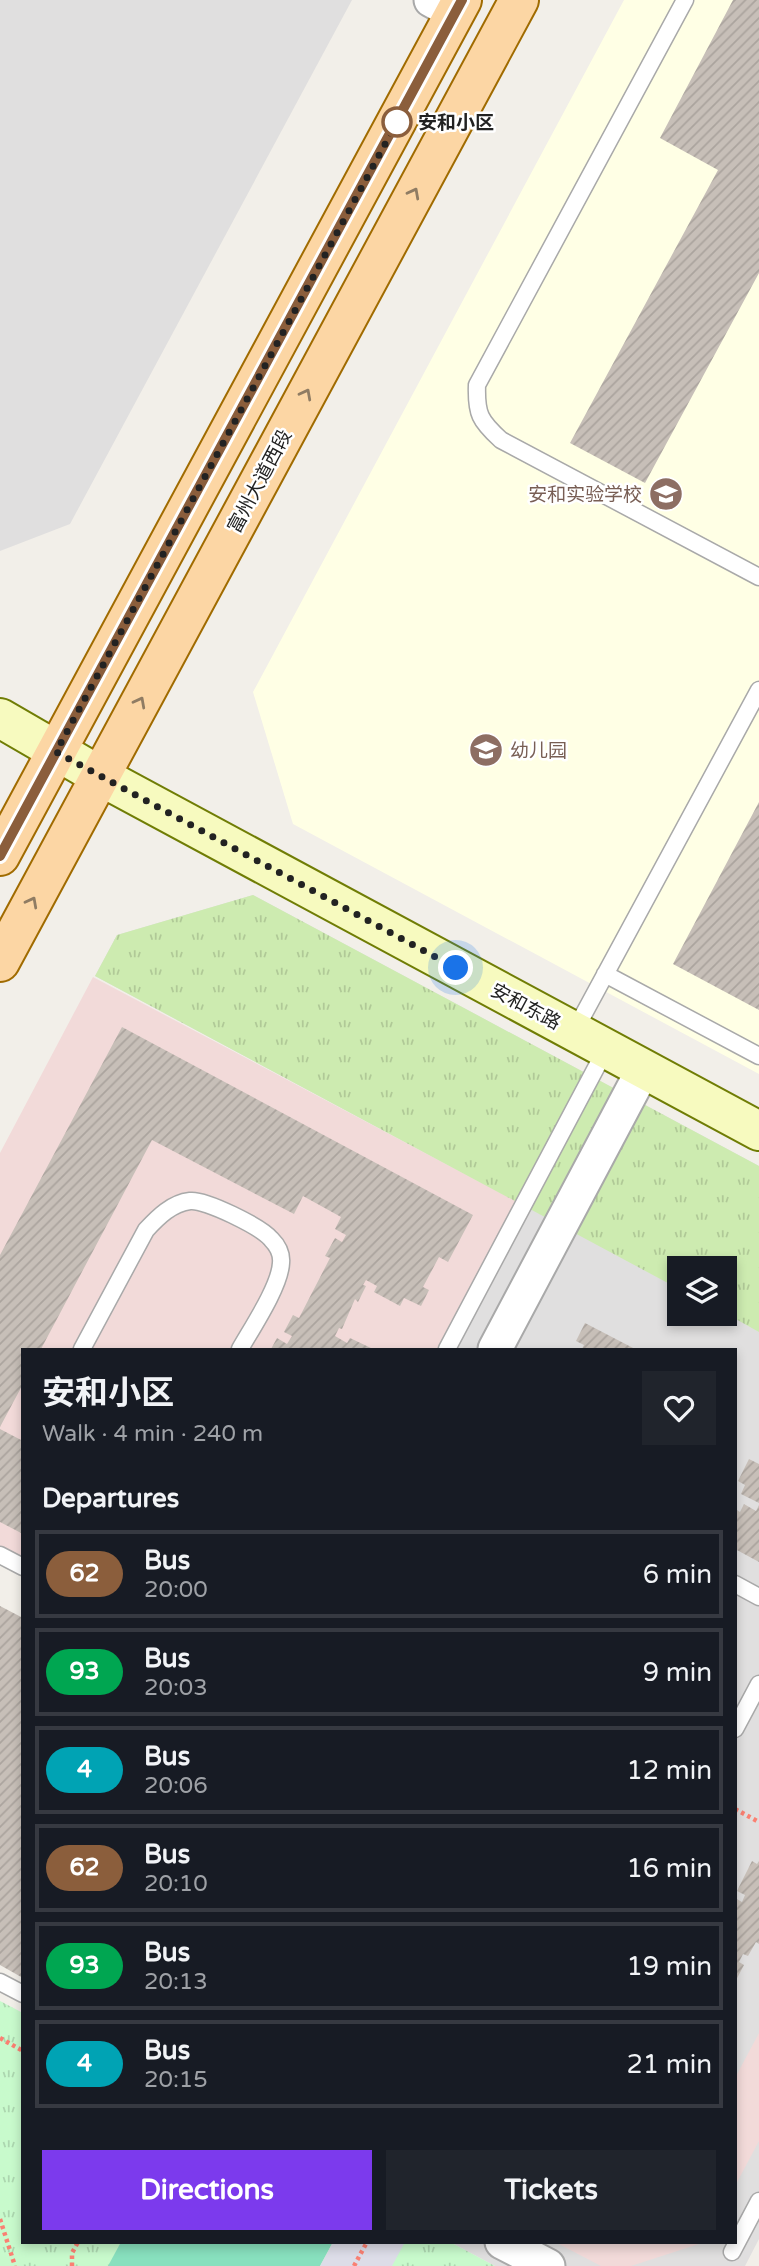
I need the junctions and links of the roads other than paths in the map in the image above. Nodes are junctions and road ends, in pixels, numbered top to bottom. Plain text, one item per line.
1 (519, 0) edge
2 (685, 0) edge
3 (449, 4) edge
4 (759, 577) edge
5 (759, 690) edge
6 (0, 718) edge
7 (56, 752) junction
8 (100, 776) junction
9 (0, 856) edge
10 (0, 962) edge
11 (605, 974) junction
12 (590, 1041) junction
13 (759, 1056) edge
14 (643, 1070) junction
15 (759, 1131) edge
16 (83, 1348) edge
17 (241, 1348) edge
18 (447, 1348) edge
19 (496, 1348) edge
20 (0, 1555) edge
21 (21, 1566) edge
22 (737, 1585) edge
23 (759, 1597) edge
24 (759, 1684) edge
25 (737, 1725) edge
26 (0, 1982) edge
27 (21, 1993) edge
28 (759, 2201) edge
29 (737, 2243) edge
30 (506, 2244) edge
31 (736, 2244) edge
32 (732, 2252) dead end
33 (548, 2266) edge

8 -> 1 main road, 富州大道西段
2 - 4 lane
3 - 7 main road
5 - 11 lane
6 - 7 street, 安和东路
7 - 8 street, 安和东路
7 - 9 main road
10 -> 8 main road, 富州大道西段
8 - 12 street, 安和东路
11 - 12 lane
11 - 13 lane
12 - 14 street, 安和东路
12 - 18 lane
14 - 15 street, 安和东路
14 - 19 street
16 - 17 lane
20 - 21 lane
22 - 23 lane
24 - 25 lane
26 - 27 lane
28 - 29 lane
30 - 33 street
31 - 32 lane

